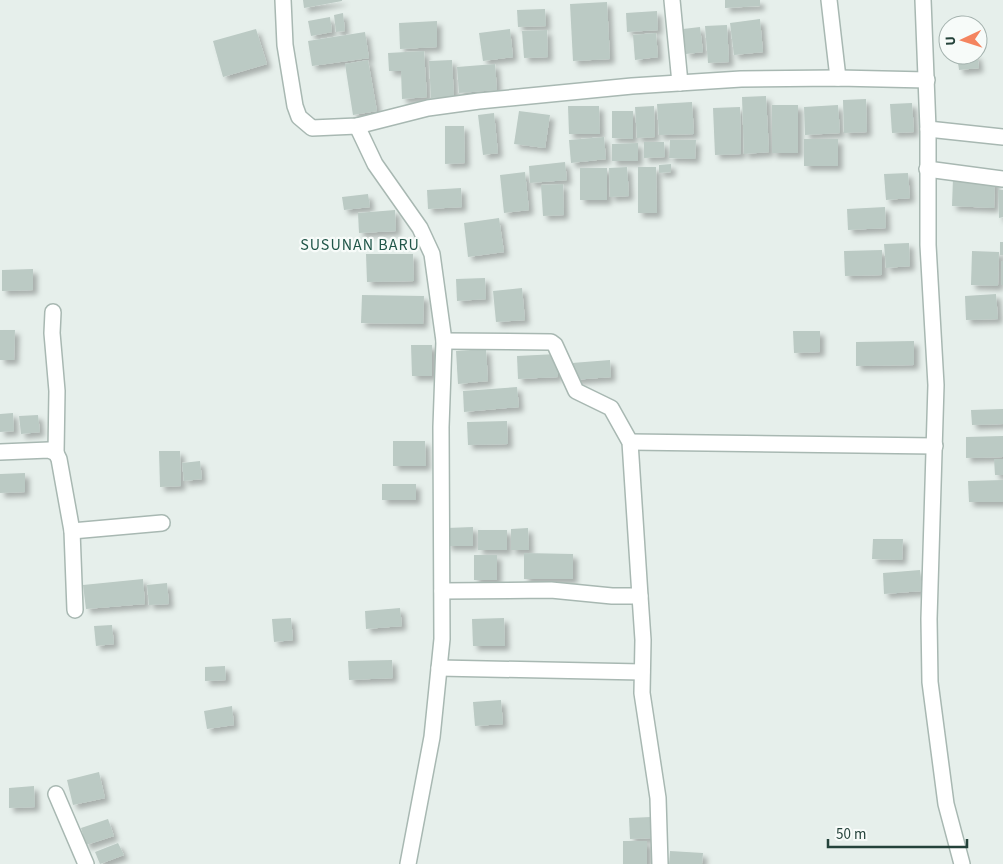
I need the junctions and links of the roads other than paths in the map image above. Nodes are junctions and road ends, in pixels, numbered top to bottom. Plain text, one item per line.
1 (283, 0) edge
2 (672, 0) edge
3 (829, 0) edge
4 (923, 0) edge
5 (838, 78) junction
6 (926, 80) junction
7 (680, 83) junction
8 (357, 126) junction
9 (928, 129) junction
10 (1003, 137) edge
11 (927, 169) junction
12 (1003, 179) edge
13 (53, 312) dead end
14 (444, 341) junction
15 (630, 442) junction
16 (935, 446) junction
17 (0, 452) edge
18 (56, 453) junction
19 (162, 524) dead end
20 (72, 531) junction
21 (442, 591) junction
22 (640, 596) junction
23 (75, 610) dead end
24 (439, 668) junction
25 (642, 672) junction
26 (56, 794) dead end
27 (86, 864) edge
28 (408, 864) edge
29 (660, 864) edge
30 (962, 864) edge

1 - 8 street
2 - 7 street
3 - 5 street
4 - 6 street
5 - 6 street
5 - 7 street
6 - 9 street
7 - 8 street
8 - 14 street
9 - 10 street
9 - 11 street
11 - 12 street
11 - 16 street
13 - 18 street
14 - 15 street
14 - 21 street
15 - 16 street
15 - 22 street
16 - 30 street
17 - 18 street
18 - 20 street
19 - 20 street
20 - 23 street
21 - 22 street
21 - 24 street
22 - 25 street
24 - 25 street
24 - 28 street
25 - 29 street
26 - 27 street

